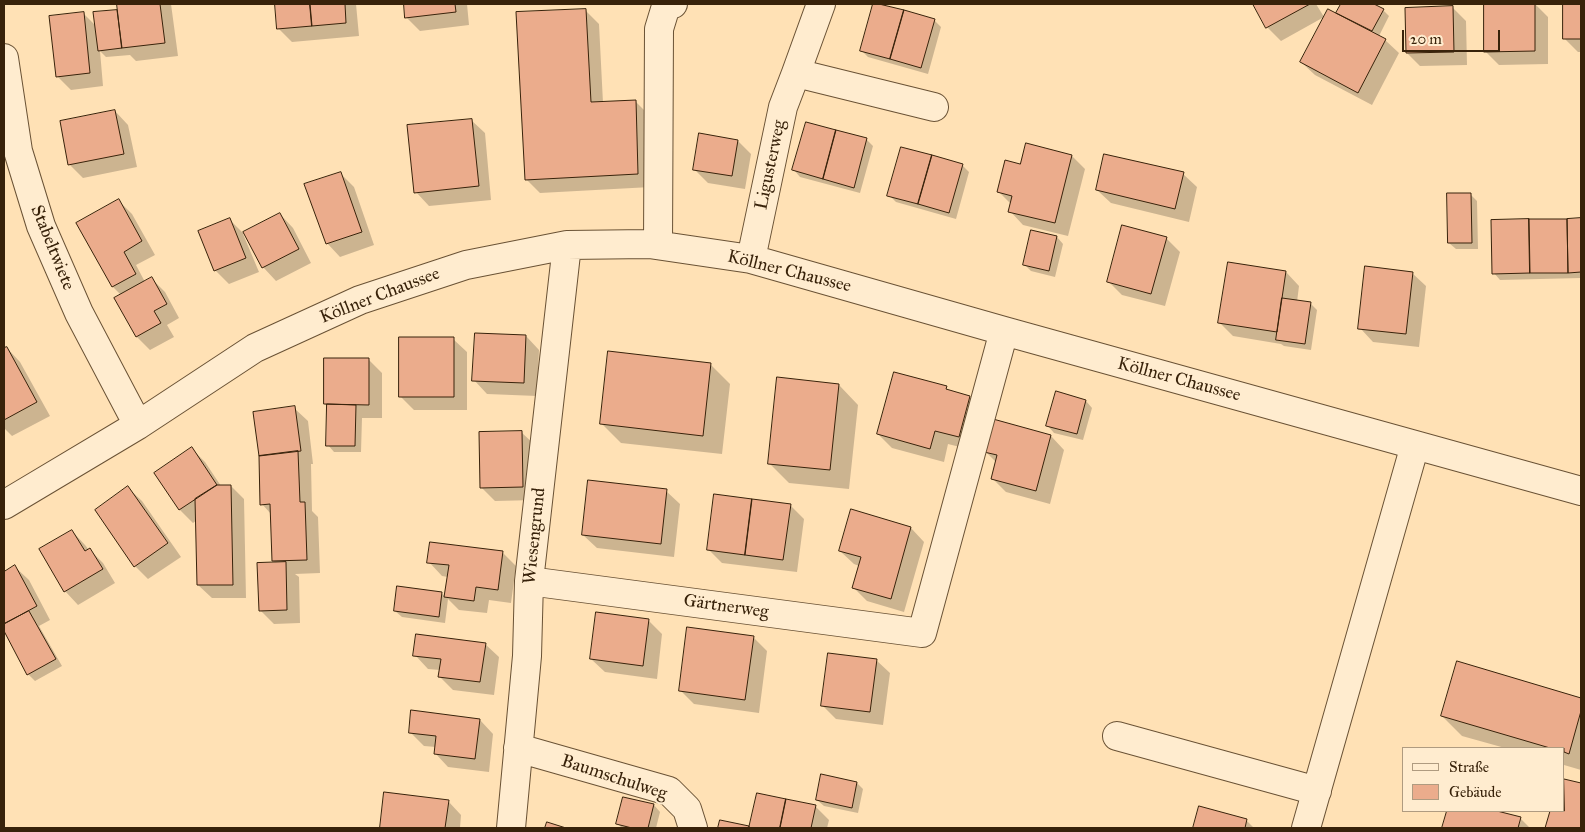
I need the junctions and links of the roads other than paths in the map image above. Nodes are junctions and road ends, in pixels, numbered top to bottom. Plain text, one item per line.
1 (673, 4) edge
2 (821, 4) edge
3 (4, 58) edge
4 (796, 73) junction
5 (934, 107) dead end
6 (567, 245) junction
7 (658, 245) junction
8 (751, 259) junction
9 (1004, 332) junction
10 (138, 425) junction
11 (1415, 445) junction
12 (1581, 491) edge
13 (4, 505) edge
14 (529, 581) junction
15 (1117, 736) dead end
16 (518, 748) junction
17 (1316, 791) junction
18 (511, 828) edge
19 (692, 828) edge
20 (1306, 828) edge

1 - 7 street
2 - 4 street, Ligusterweg
3 - 10 street, Stabeltwiete
4 - 5 street
4 - 8 street, Ligusterweg
6 - 7 street, Köllner Chaussee
6 - 10 street, Köllner Chaussee
6 - 14 street, Wiesengrund
7 - 8 street, Köllner Chaussee
8 - 9 street, Köllner Chaussee
9 - 11 street, Köllner Chaussee
9 - 14 street, Gärtnerweg
10 - 13 street, Köllner Chaussee
11 - 12 street, Köllner Chaussee
11 - 17 street
14 - 16 street, Wiesengrund
15 - 17 street
16 - 18 street, Wiesengrund
16 - 19 street, Baumschulweg
17 - 20 street

